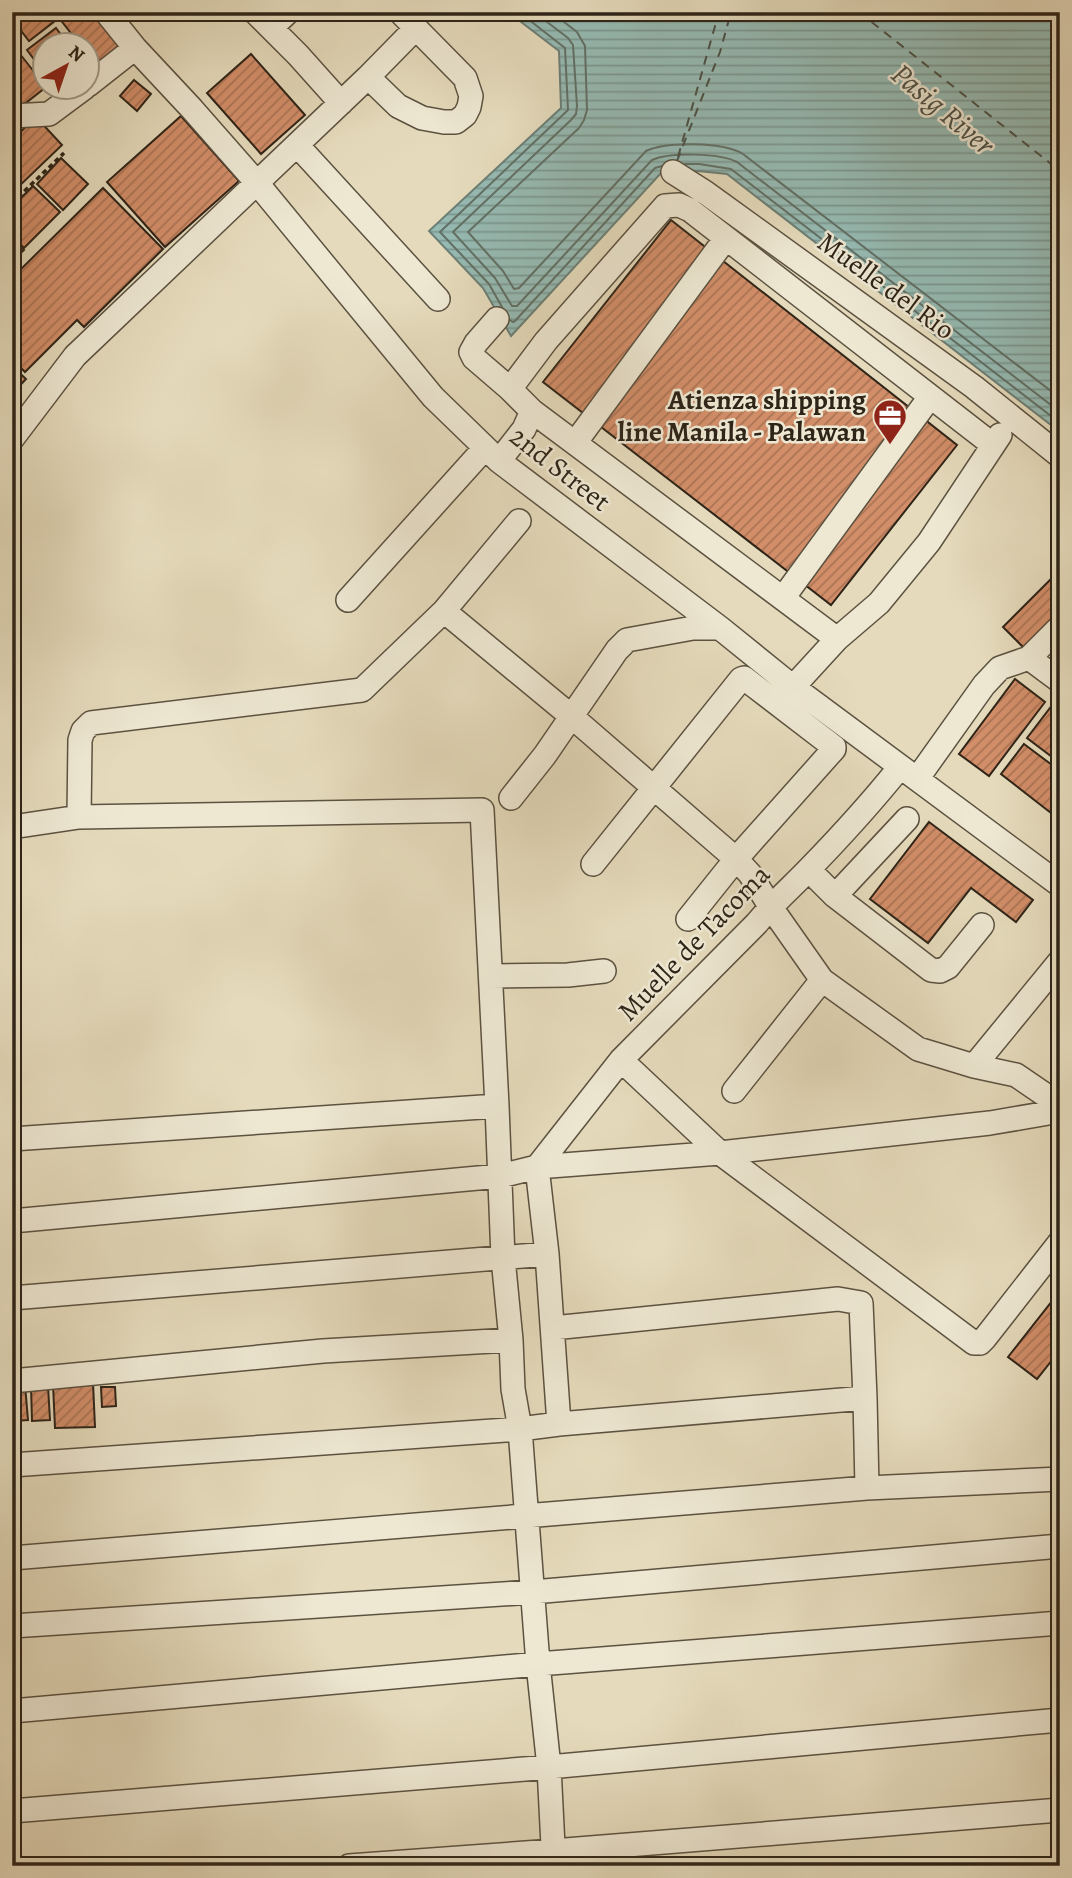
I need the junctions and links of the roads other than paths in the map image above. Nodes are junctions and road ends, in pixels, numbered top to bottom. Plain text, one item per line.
1 (106, 12) edge
2 (271, 17) edge
3 (408, 20) edge
4 (135, 48) junction
5 (102, 74) edge
6 (368, 77) junction
7 (65, 102) edge
8 (341, 103) junction
9 (12, 116) edge
10 (297, 145) junction
11 (673, 172) dead end
12 (257, 183) junction
13 (726, 238) junction
14 (438, 299) dead end
15 (497, 318) dead end
16 (510, 389) junction
17 (930, 397) junction
18 (532, 411) junction
19 (1013, 419) junction
20 (12, 439) edge
21 (575, 443) junction
22 (993, 445) junction
23 (492, 455) junction
24 (1060, 456) edge
25 (519, 521) dead end
26 (783, 598) junction
27 (348, 600) dead end
28 (444, 611) junction
29 (1060, 627) edge
30 (720, 628) junction
31 (837, 639) junction
32 (1029, 658) junction
33 (1060, 681) edge
34 (793, 687) junction
35 (571, 716) junction
36 (908, 773) junction
37 (654, 788) junction
38 (511, 798) dead end
39 (79, 817) junction
40 (907, 819) dead end
41 (12, 827) edge
42 (736, 859) junction
43 (593, 864) dead end
44 (809, 870) junction
45 (1060, 885) edge
46 (835, 895) junction
47 (771, 906) junction
48 (688, 919) dead end
49 (982, 925) dead end
50 (1060, 961) edge
51 (604, 971) dead end
52 (491, 976) junction
53 (822, 980) junction
54 (621, 1060) junction
55 (974, 1066) junction
56 (734, 1091) dead end
57 (1060, 1105) edge
58 (497, 1106) junction
59 (1060, 1111) edge
60 (12, 1139) edge
61 (720, 1153) junction
62 (537, 1167) junction
63 (500, 1176) junction
64 (12, 1220) edge
65 (1060, 1242) edge
66 (547, 1254) junction
67 (503, 1258) junction
68 (12, 1298) edge
69 (553, 1328) junction
70 (511, 1340) junction
71 (12, 1381) edge
72 (865, 1398) junction
73 (559, 1424) junction
74 (520, 1429) junction
75 (12, 1465) edge
76 (1060, 1479) edge
77 (867, 1489) junction
78 (526, 1516) junction
79 (1060, 1546) edge
80 (12, 1558) edge
81 (533, 1592) junction
82 (1060, 1623) edge
83 (12, 1626) edge
84 (538, 1664) junction
85 (12, 1711) edge
86 (1060, 1720) edge
87 (549, 1767) junction
88 (1060, 1810) edge
89 (12, 1811) edge
90 (553, 1858) edge
91 (349, 1866) edge

1 - 4 street, 2nd Street
2 - 8 street
3 - 6 street
3 - 6 street
4 - 5 street
4 - 12 street, 2nd Street
6 - 8 street
7 - 9 street
8 - 10 street
10 - 12 street
10 - 14 street
11 - 19 street, Muelle del Rio
12 - 20 street
12 - 23 street, 2nd Street
13 - 16 street
13 - 17 street
13 - 21 street
15 - 16 street
16 - 18 street
17 - 22 street
17 - 26 street
18 - 21 street
18 - 23 street
19 - 22 street
19 - 24 street, Muelle del Rio
21 - 26 street
22 - 31 street
23 - 27 street
23 - 30 street, 2nd Street
25 - 28 street
26 - 31 street
28 - 35 street
28 - 39 street
29 - 32 street
30 - 34 street, 2nd Street
30 - 35 street
31 - 34 street
32 - 33 street
32 - 36 street, Muelle de Tacoma
34 - 36 street, 2nd Street
35 - 37 street
35 - 38 street
36 - 44 street, Muelle de Tacoma
36 - 45 street, 2nd Street
37 - 42 street
37 - 42 street
37 - 43 street
39 - 41 street
39 - 52 street
40 - 46 street
42 - 47 street
42 - 48 street
44 - 46 street
44 - 47 street, Muelle de Tacoma
46 - 49 street
47 - 53 street
47 - 54 street, Muelle de Tacoma
50 - 55 street
51 - 52 street
52 - 58 street
53 - 55 street
53 - 56 street
54 - 61 street
54 - 62 street, Muelle de Tacoma
55 - 57 street
58 - 60 street
58 - 63 street
59 - 61 street
61 - 62 street
61 - 65 street
62 - 63 street
62 - 66 street
63 - 64 street
63 - 67 street
66 - 67 street
66 - 69 street
67 - 68 street
67 - 70 street
69 - 72 street
69 - 73 street
70 - 71 street
70 - 74 street
72 - 73 street
72 - 77 street
73 - 74 street
74 - 75 street
74 - 78 street
76 - 77 street
77 - 78 street
78 - 80 street
78 - 81 street
79 - 81 street
81 - 83 street
81 - 84 street
82 - 84 street
84 - 85 street
84 - 87 street
86 - 87 street
87 - 89 street
87 - 90 street
88 - 90 street
90 - 91 street

